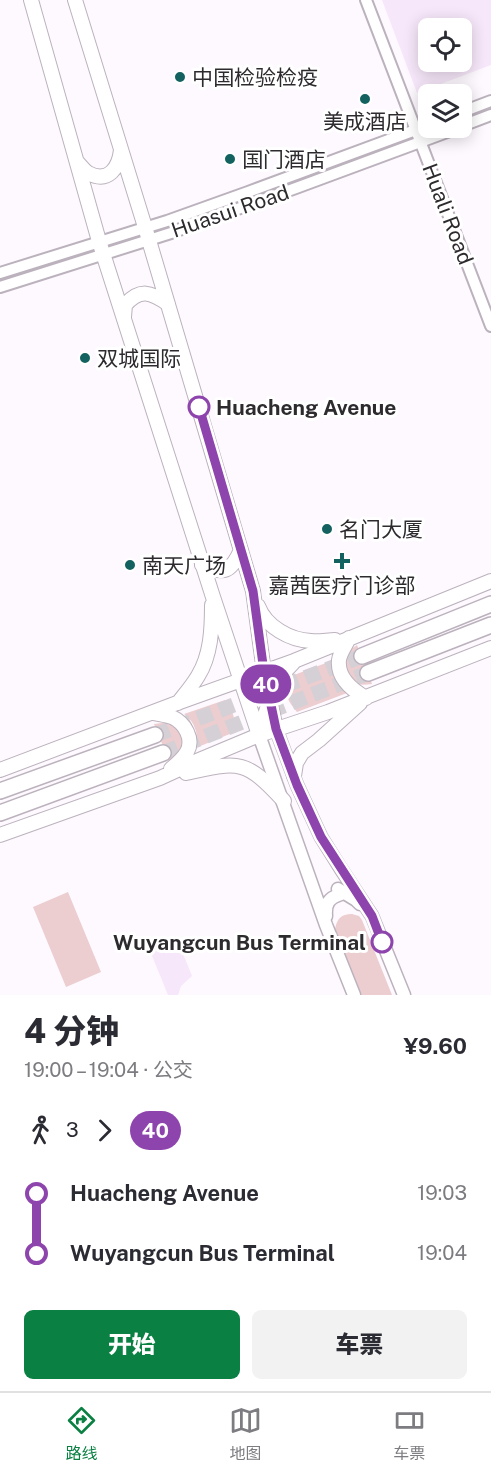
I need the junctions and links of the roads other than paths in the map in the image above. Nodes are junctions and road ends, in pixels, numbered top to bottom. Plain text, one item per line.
1 (31, 0) edge
2 (75, 0) edge
3 (366, 0) edge
4 (491, 101) edge
5 (472, 108) edge
6 (491, 115) edge
7 (472, 122) edge
8 (416, 130) junction
9 (431, 138) edge
10 (420, 142) junction
11 (122, 150) junction
12 (76, 161) junction
13 (147, 233) junction
14 (101, 248) junction
15 (0, 273) edge
16 (0, 287) edge
17 (168, 304) junction
18 (124, 319) junction
19 (491, 326) edge
20 (241, 550) junction
21 (202, 565) junction
22 (491, 581) edge
23 (253, 591) junction
24 (213, 597) junction
25 (491, 604) edge
26 (491, 625) edge
27 (350, 638) junction
28 (491, 648) edge
29 (362, 656) tunnel mouth
30 (294, 661) junction
31 (264, 672) junction
32 (368, 674) tunnel mouth
33 (366, 698) junction
34 (177, 703) junction
35 (152, 713) junction
36 (276, 729) junction
37 (155, 735) tunnel mouth
38 (259, 735) junction
39 (238, 744) junction
40 (163, 753) tunnel mouth
41 (0, 770) edge
42 (294, 776) junction
43 (160, 778) junction
44 (0, 791) edge
45 (284, 801) junction
46 (0, 813) edge
47 (0, 835) edge
48 (372, 916) junction
49 (327, 925) junction
50 (354, 995) edge
51 (404, 995) edge

1 - 12 main road
2 - 11 main road
3 - 8 street, Huali Road
4 - 5 street
6 - 7 street, Huasui Road
8 - 10 street, Huali Road
8 - 13 street, Huasui Road
9 - 10 street, Huasui Road
10 - 13 street, Huasui Road
10 - 19 street, Huali Road
11 - 12 main road
11 - 13 main road
12 - 14 main road
13 - 14 street, Huasui Road
13 - 17 main road
14 - 15 street, Huasui Road
14 - 16 street, Huasui Road
14 - 18 main road
17 - 18 main road
17 - 20 main road
18 - 21 main road
20 - 21 main road
20 - 23 main road
21 - 24 main road
22 - 27 main road
23 - 27 main road
23 - 31 main road
24 - 34 main road
24 - 38 main road
25 - 29 highway
26 - 32 highway
27 - 30 main road
27 - 33 main road
28 - 33 main road
30 - 31 main road
30 - 38 main road
31 - 34 main road
31 - 36 main road
31 - 39 main road
33 - 36 main road
33 - 42 main road
34 - 35 main road
35 - 41 main road
35 - 43 main road
36 - 38 main road
36 - 42 main road
37 - 44 highway
38 - 39 main road
38 - 45 main road
39 - 43 main road
40 - 46 highway
42 - 48 main road
43 - 45 main road
43 - 47 main road
45 - 49 main road
48 - 49 main road
48 - 51 main road
49 - 50 main road

